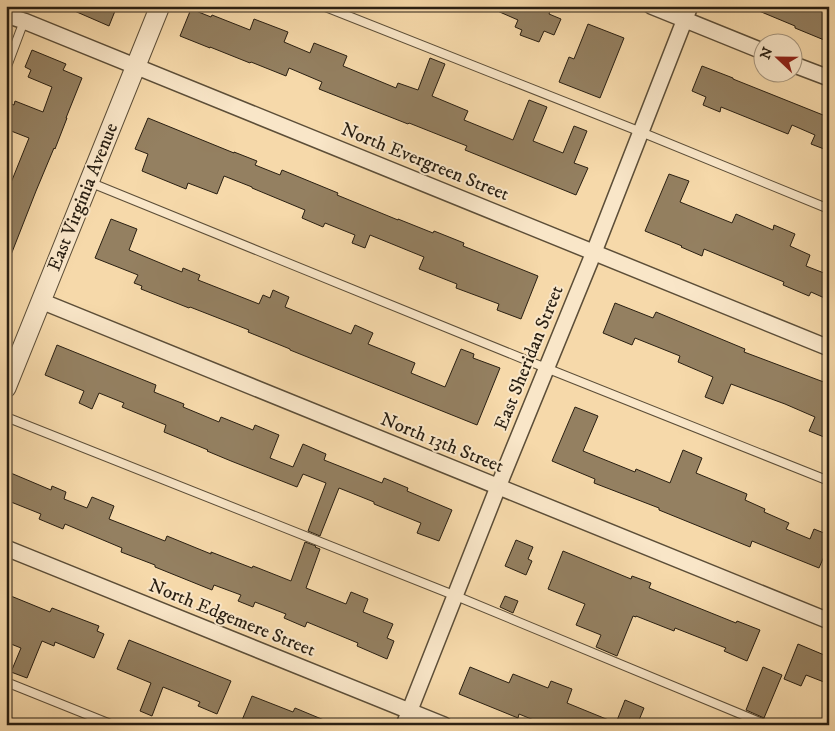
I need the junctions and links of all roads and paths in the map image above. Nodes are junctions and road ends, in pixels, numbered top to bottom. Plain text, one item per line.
1 (160, 6) edge
2 (323, 6) edge
3 (651, 6) edge
4 (688, 13) edge
5 (6, 15) edge
6 (24, 21) junction
7 (752, 46) edge
8 (136, 67) junction
9 (802, 68) edge
10 (6, 69) edge
11 (829, 78) edge
12 (641, 132) junction
13 (90, 182) junction
14 (829, 209) edge
15 (594, 252) junction
16 (41, 301) junction
17 (829, 348) edge
18 (547, 368) junction
19 (6, 388) edge
20 (6, 417) edge
21 (829, 482) edge
22 (498, 487) junction
23 (6, 548) edge
24 (456, 596) junction
25 (829, 621) edge
26 (6, 682) edge
27 (407, 718) edge
28 (113, 725) edge
29 (444, 725) edge
30 (767, 725) edge

1 - 8 street, East Virginia Avenue
2 - 12 lane
3 - 4 street
4 - 7 street
4 - 12 street, East Sheridan Street
5 - 6 street, North Evergreen Street
6 - 8 street, North Evergreen Street
6 - 10 lane
8 - 13 street, East Virginia Avenue
8 - 15 street, North Evergreen Street
9 - 11 street
12 - 14 lane
12 - 15 street, East Sheridan Street
13 - 16 street, East Virginia Avenue
13 - 18 lane
15 - 17 street, North Evergreen Street
15 - 18 street, East Sheridan Street
16 - 19 street, East Virginia Avenue
16 - 22 street, North 13th Street
18 - 21 lane
18 - 22 street, East Sheridan Street
20 - 24 lane
22 - 24 street, East Sheridan Street
22 - 25 street, North 13th Street
23 - 27 street, North Edgemere Street
24 - 27 street, East Sheridan Street
24 - 30 lane
26 - 28 lane
27 - 29 street, North Edgemere Street

